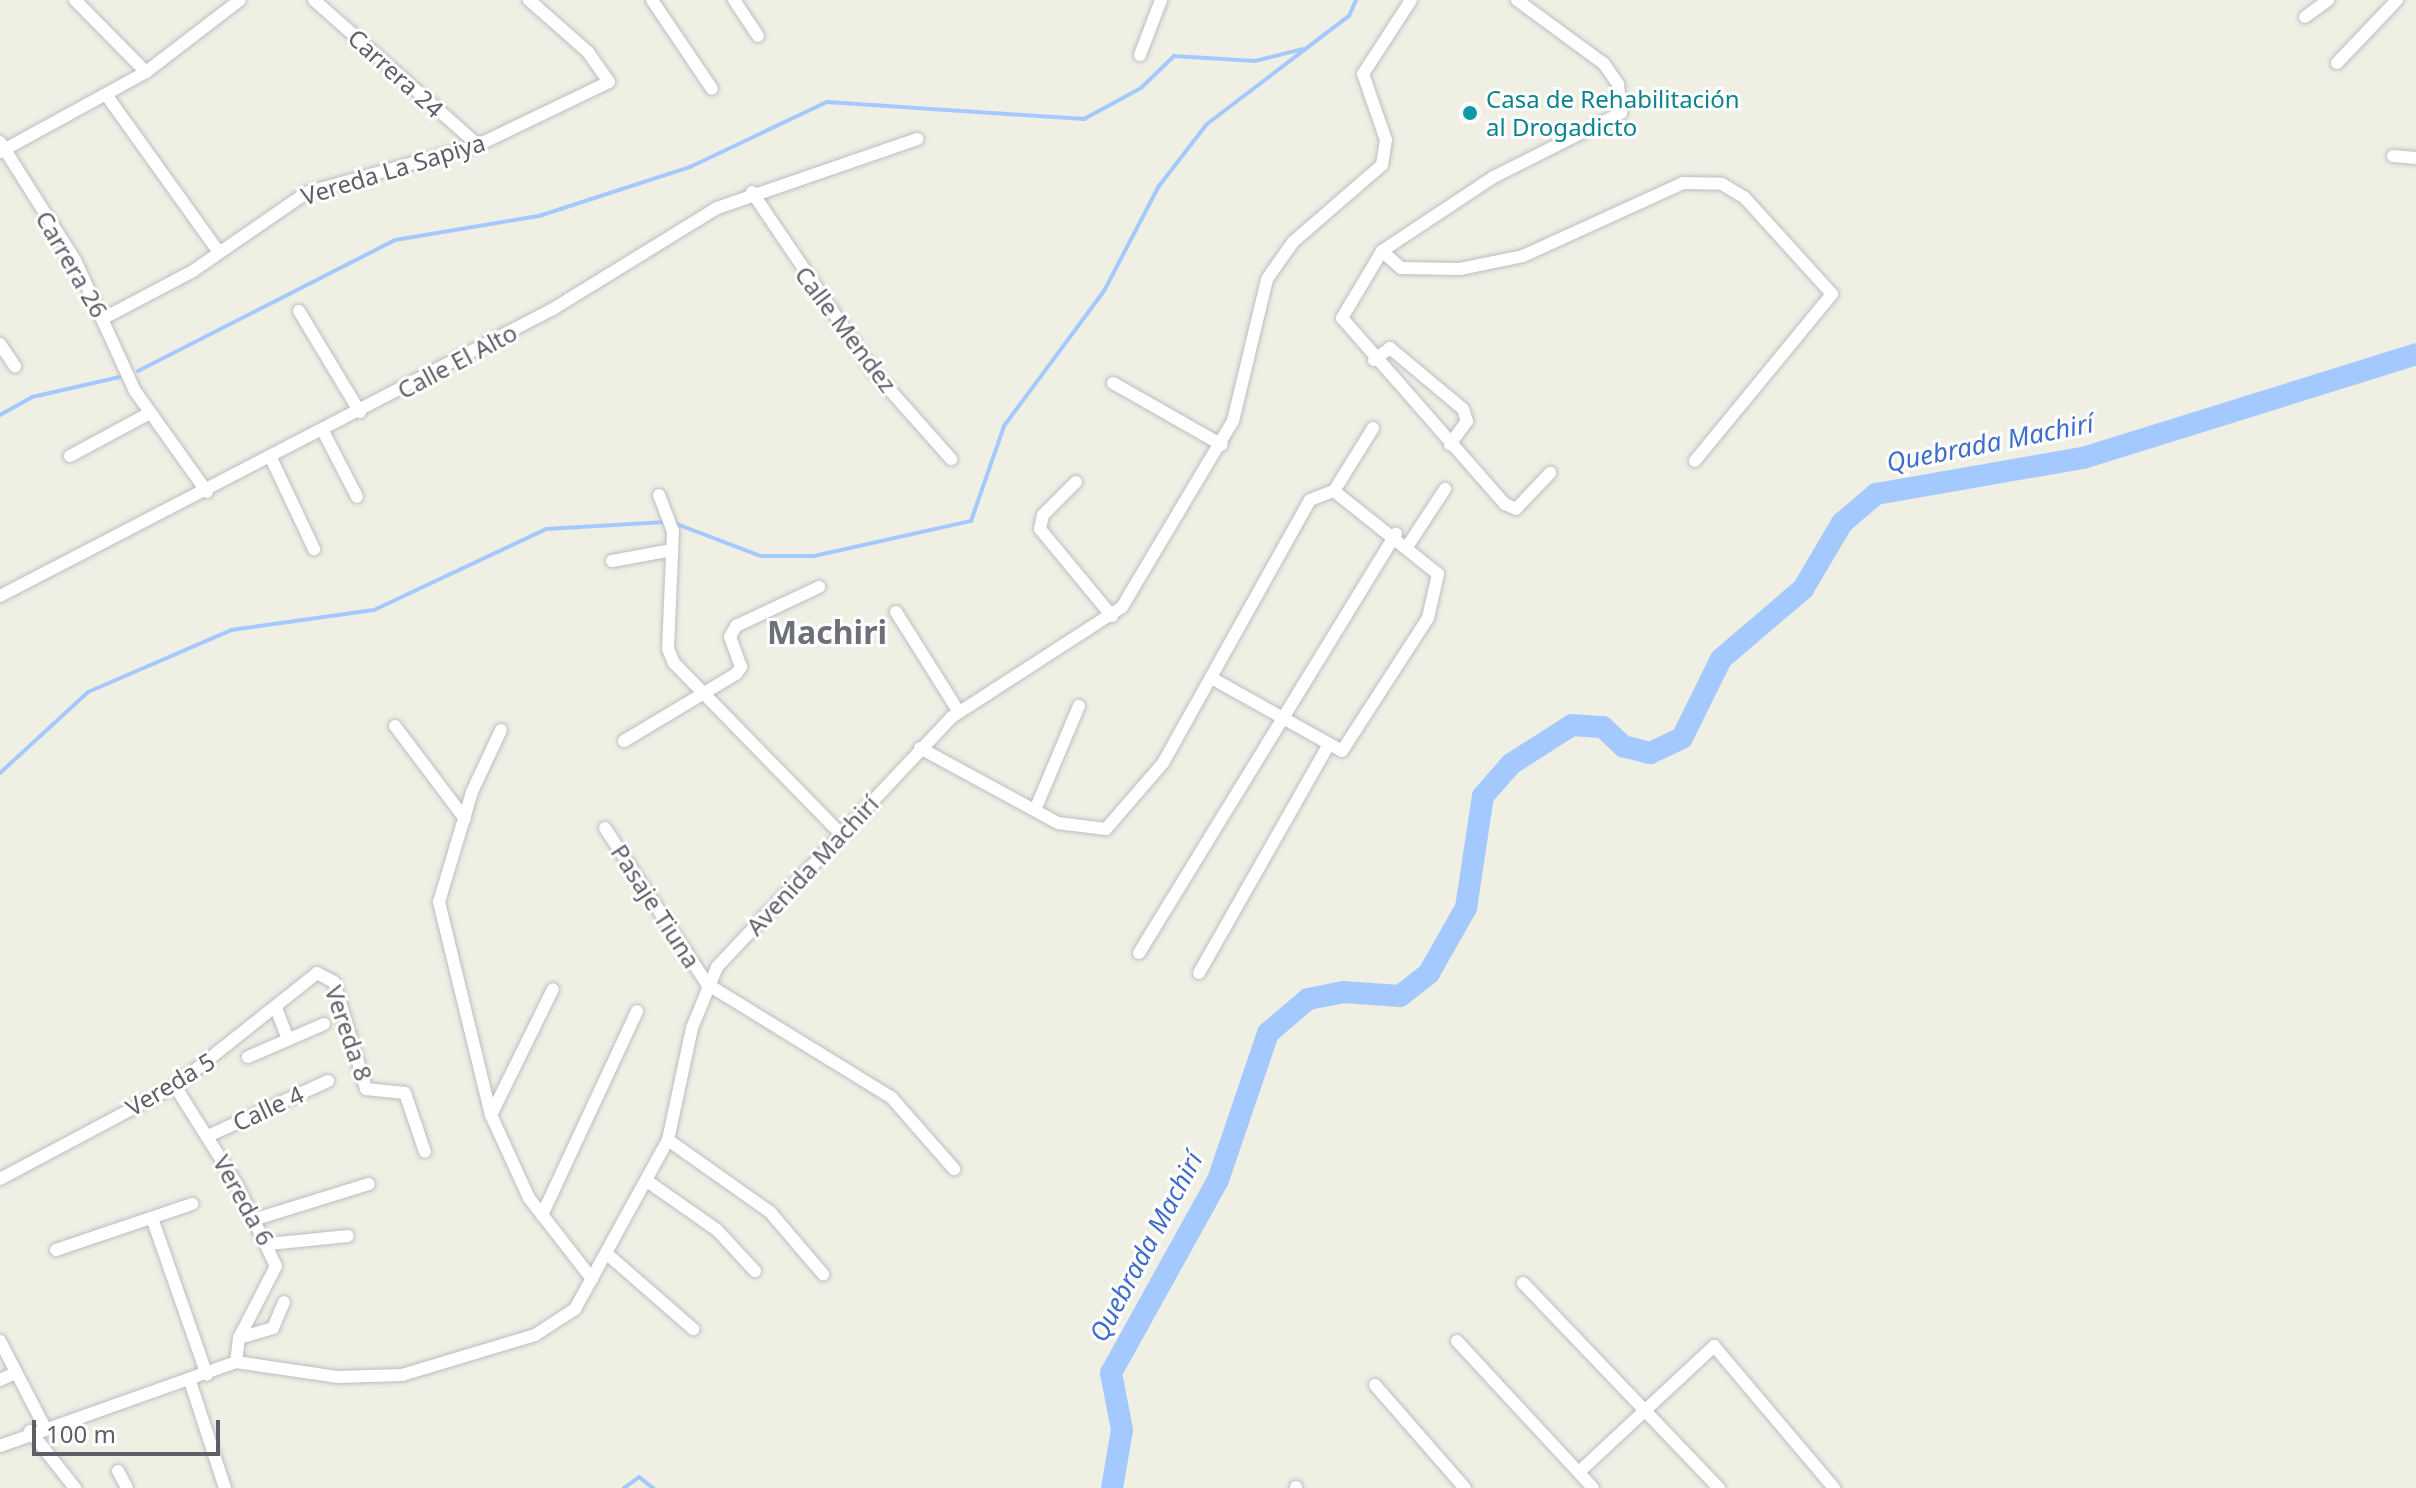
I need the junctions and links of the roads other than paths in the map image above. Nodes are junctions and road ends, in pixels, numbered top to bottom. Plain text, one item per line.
1 (75, 0) edge
2 (240, 0) edge
3 (314, 0) edge
4 (529, 0) edge
5 (652, 0) edge
6 (734, 0) edge
7 (1161, 0) edge
8 (1411, 0) edge
9 (1517, 0) edge
10 (2328, 0) edge
11 (2397, 0) edge
12 (2305, 17) dead end
13 (758, 36) dead end
14 (1140, 55) dead end
15 (2337, 63) dead end
16 (146, 72) junction
17 (712, 89) dead end
18 (107, 96) junction
19 (917, 139) dead end
20 (478, 145) junction
21 (2, 147) edge
22 (2393, 156) dead end
23 (2416, 158) edge
24 (752, 192) junction
25 (218, 251) junction
26 (1382, 251) junction
27 (299, 311) dead end
28 (104, 318) junction
29 (0, 344) edge
30 (1374, 360) junction
31 (15, 366) dead end
32 (1113, 383) dead end
33 (360, 412) junction
34 (150, 413) junction
35 (1373, 428) dead end
36 (323, 431) junction
37 (1450, 444) junction
38 (1222, 445) junction
39 (70, 456) dead end
40 (271, 458) junction
41 (951, 459) dead end
42 (1695, 461) dead end
43 (1550, 473) dead end
44 (1076, 482) dead end
45 (1445, 489) dead end
46 (1334, 491) junction
47 (207, 492) junction
48 (659, 495) dead end
49 (357, 497) dead end
50 (1396, 534) junction
51 (1409, 544) junction
52 (314, 549) dead end
53 (672, 550) junction
54 (612, 561) dead end
55 (819, 587) dead end
56 (0, 596) edge
57 (896, 612) dead end
58 (1112, 616) junction
59 (1213, 679) junction
60 (700, 694) junction
61 (1079, 706) dead end
62 (959, 712) junction
63 (1277, 717) junction
64 (395, 726) dead end
65 (501, 730) dead end
66 (624, 741) dead end
67 (1328, 746) junction
68 (920, 748) junction
69 (1035, 810) junction
70 (465, 819) junction
71 (605, 828) dead end
72 (842, 835) junction
73 (1139, 953) dead end
74 (327, 973) joint
75 (1199, 973) dead end
76 (707, 984) junction
77 (553, 989) dead end
78 (276, 1008) junction
79 (637, 1011) dead end
80 (324, 1024) dead end
81 (288, 1040) junction
82 (248, 1057) dead end
83 (328, 1081) dead end
84 (175, 1086) junction
85 (491, 1115) junction
86 (208, 1136) junction
87 (668, 1140) junction
88 (425, 1152) dead end
89 (954, 1169) dead end
90 (3, 1173) edge
91 (647, 1181) junction
92 (369, 1184) dead end
93 (192, 1204) dead end
94 (542, 1215) junction
95 (152, 1218) junction
96 (256, 1219) junction
97 (348, 1236) dead end
98 (269, 1244) junction
99 (56, 1250) dead end
100 (606, 1253) junction
101 (755, 1271) dead end
102 (823, 1274) dead end
103 (592, 1279) junction
104 (1523, 1283) dead end
105 (284, 1302) dead end
106 (693, 1329) dead end
107 (239, 1338) junction
108 (0, 1341) edge
109 (1457, 1341) dead end
110 (236, 1362) junction
111 (15, 1373) junction
112 (207, 1375) junction
113 (0, 1380) edge
114 (190, 1381) junction
115 (1375, 1385) dead end
116 (1643, 1412) junction
117 (44, 1426) junction
118 (30, 1431) junction
119 (0, 1446) edge
120 (118, 1471) dead end
121 (1579, 1472) junction
122 (1831, 1482) edge
123 (75, 1488) edge
124 (127, 1488) edge
125 (225, 1488) edge
126 (1465, 1488) edge
127 (1593, 1488) edge
128 (1719, 1488) edge

1 - 16 street
2 - 16 street
3 - 20 street, Carrera 24
4 - 20 street, Vereda La Sapiya
5 - 17 street
6 - 13 street
7 - 14 street
8 - 38 street, Avenida Machirí
9 - 26 street
10 - 12 street
11 - 15 street
16 - 18 street
18 - 21 street
18 - 25 street
19 - 24 street, Calle El Alto
20 - 25 street, Vereda La Sapiya
21 - 28 street, Carrera 26
22 - 23 street
24 - 33 street, Calle El Alto
24 - 41 street, Calle Mendez
25 - 28 street, Vereda La Sapiya
26 - 30 street
26 - 42 street
27 - 33 street
28 - 34 street, Carrera 26
29 - 31 street
30 - 37 street
30 - 37 street
32 - 38 street
33 - 36 street, Calle El Alto
34 - 39 street
34 - 47 street, Carrera 26
35 - 46 street
36 - 40 street, Calle El Alto
36 - 49 street
37 - 43 street
38 - 58 street, Avenida Machirí
40 - 47 street, Calle El Alto
40 - 52 street
44 - 58 street
45 - 51 street
46 - 50 street
46 - 59 street
47 - 56 street, Calle El Alto
48 - 53 street
50 - 51 street
50 - 63 street
51 - 67 street
53 - 54 street
53 - 60 street
55 - 60 street
57 - 62 street
58 - 62 street, Avenida Machirí
59 - 63 street
59 - 69 street
60 - 66 street
60 - 72 street
61 - 69 street
62 - 68 street, Avenida Machirí
63 - 67 street
63 - 73 street
64 - 70 street
65 - 70 street
67 - 75 street
68 - 69 street
68 - 72 street, Avenida Machirí
70 - 85 street
71 - 76 street, Pasaje Tiuna
72 - 76 street, Avenida Machirí
74 - 78 street, Vereda 5
74 - 88 street, Vereda 8
76 - 87 street, Avenida Machirí
76 - 89 street
77 - 85 street
78 - 81 street
78 - 84 street, Vereda 5
79 - 94 street
80 - 81 street
81 - 82 street
83 - 86 street, Calle 4
84 - 86 street, Vereda 6
84 - 90 street, Vereda 5
85 - 94 street
86 - 96 street, Vereda 6
87 - 91 street, Avenida Machirí
87 - 102 street
91 - 100 street, Avenida Machirí
91 - 101 street
92 - 96 street
93 - 95 street
94 - 103 street
95 - 99 street
95 - 112 street
96 - 98 street, Vereda 6
97 - 98 street
98 - 107 street, Vereda 6
100 - 103 street, Avenida Machirí
100 - 106 street
103 - 110 street, Avenida Machirí
104 - 116 street
105 - 107 street
107 - 110 street, Vereda 6
108 - 111 street
109 - 121 street
110 - 112 street
111 - 113 street
111 - 117 street
112 - 114 street
114 - 117 street
114 - 125 street
115 - 126 street
116 - 121 street
116 - 122 street
116 - 128 street
117 - 118 street
118 - 119 street
118 - 123 street
120 - 124 street
121 - 127 street

